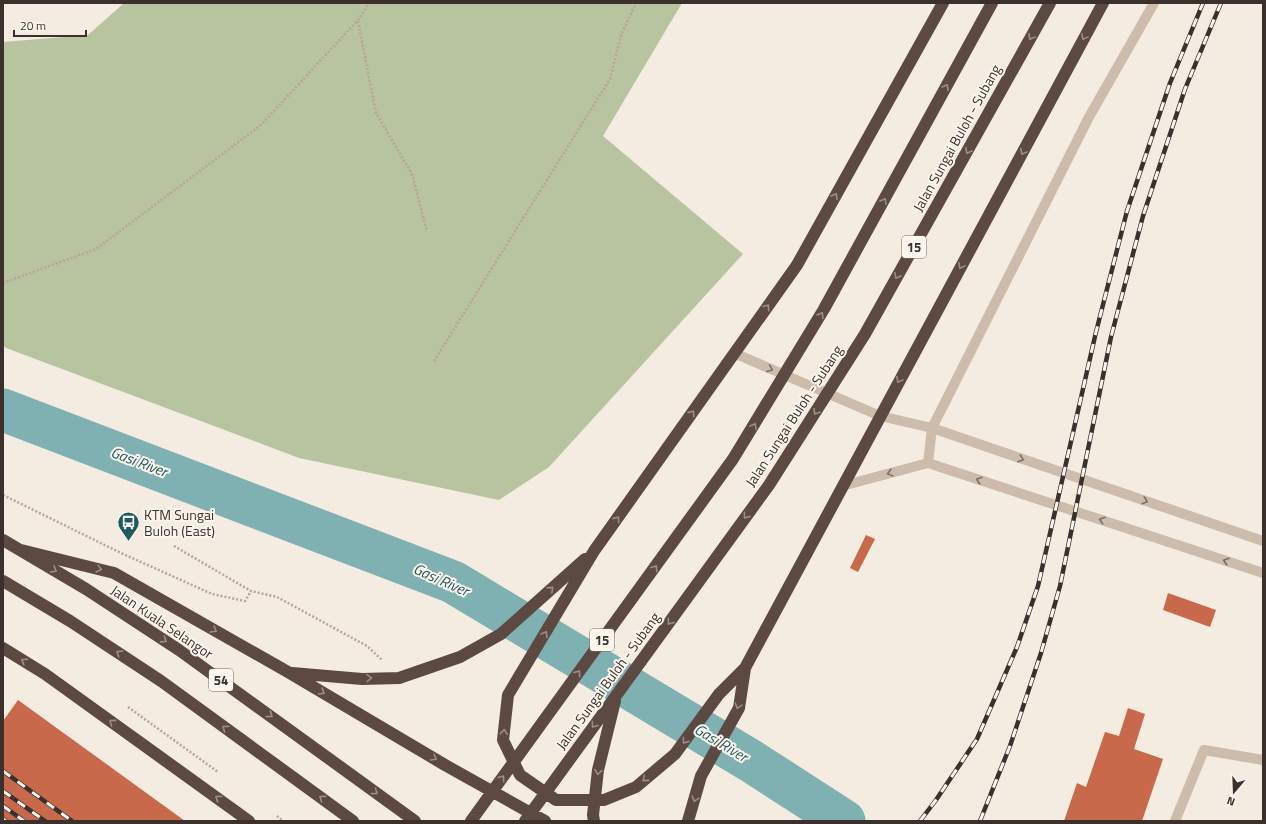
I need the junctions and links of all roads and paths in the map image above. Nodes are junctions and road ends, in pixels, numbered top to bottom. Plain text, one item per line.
1 (369, 3) edge
2 (636, 3) edge
3 (943, 3) edge
4 (992, 3) edge
5 (1050, 3) edge
6 (1103, 3) edge
7 (1154, 3) edge
8 (358, 20) junction
9 (427, 232) dead end
10 (3, 284) edge
11 (734, 353) junction
12 (434, 361) dead end
13 (880, 416) junction
14 (932, 428) junction
15 (928, 463) junction
16 (842, 486) junction
17 (3, 495) edge
18 (3, 540) edge
19 (1263, 541) edge
20 (174, 546) dead end
21 (21, 550) junction
22 (594, 551) junction
23 (1263, 573) edge
24 (3, 581) edge
25 (251, 591) junction
26 (3, 648) edge
27 (745, 668) junction
28 (288, 672) junction
29 (399, 678) junction
30 (617, 694) junction
31 (128, 707) dead end
32 (1263, 760) edge
33 (218, 772) dead end
34 (277, 816) dead end
35 (249, 821) edge
36 (283, 821) edge
37 (353, 821) edge
38 (415, 821) edge
39 (471, 821) edge
40 (525, 821) edge
41 (544, 821) edge
42 (594, 821) edge
43 (688, 821) edge
44 (1175, 821) edge

1 - 8 path
2 - 12 path
11 -> 3 highway
39 -> 4 highway, Jalan Sungai Buloh - Subang / 15
5 -> 30 highway, Jalan Sungai Buloh - Subang / 15
6 -> 13 highway
7 - 14 lane
8 - 9 path
8 - 10 path
11 -> 13 lane
22 -> 11 highway
13 - 14 lane
13 - 16 highway
14 - 15 lane
14 -> 19 lane
15 -> 16 lane
23 -> 15 lane
16 - 27 highway
17 - 25 path
18 - 21 highway, Jalan Kuala Selangor / 54
20 - 25 path
21 -> 28 highway
21 -> 38 highway, Jalan Kuala Selangor / 54
27 -> 22 highway
29 -> 22 highway
37 -> 24 highway, 54
25 - 29 path
35 -> 26 highway
27 -> 43 highway
28 -> 29 highway
28 -> 41 highway
30 -> 40 highway, Jalan Sungai Buloh - Subang / 15
30 -> 42 highway
31 - 33 path
32 - 44 lane
34 - 36 path

